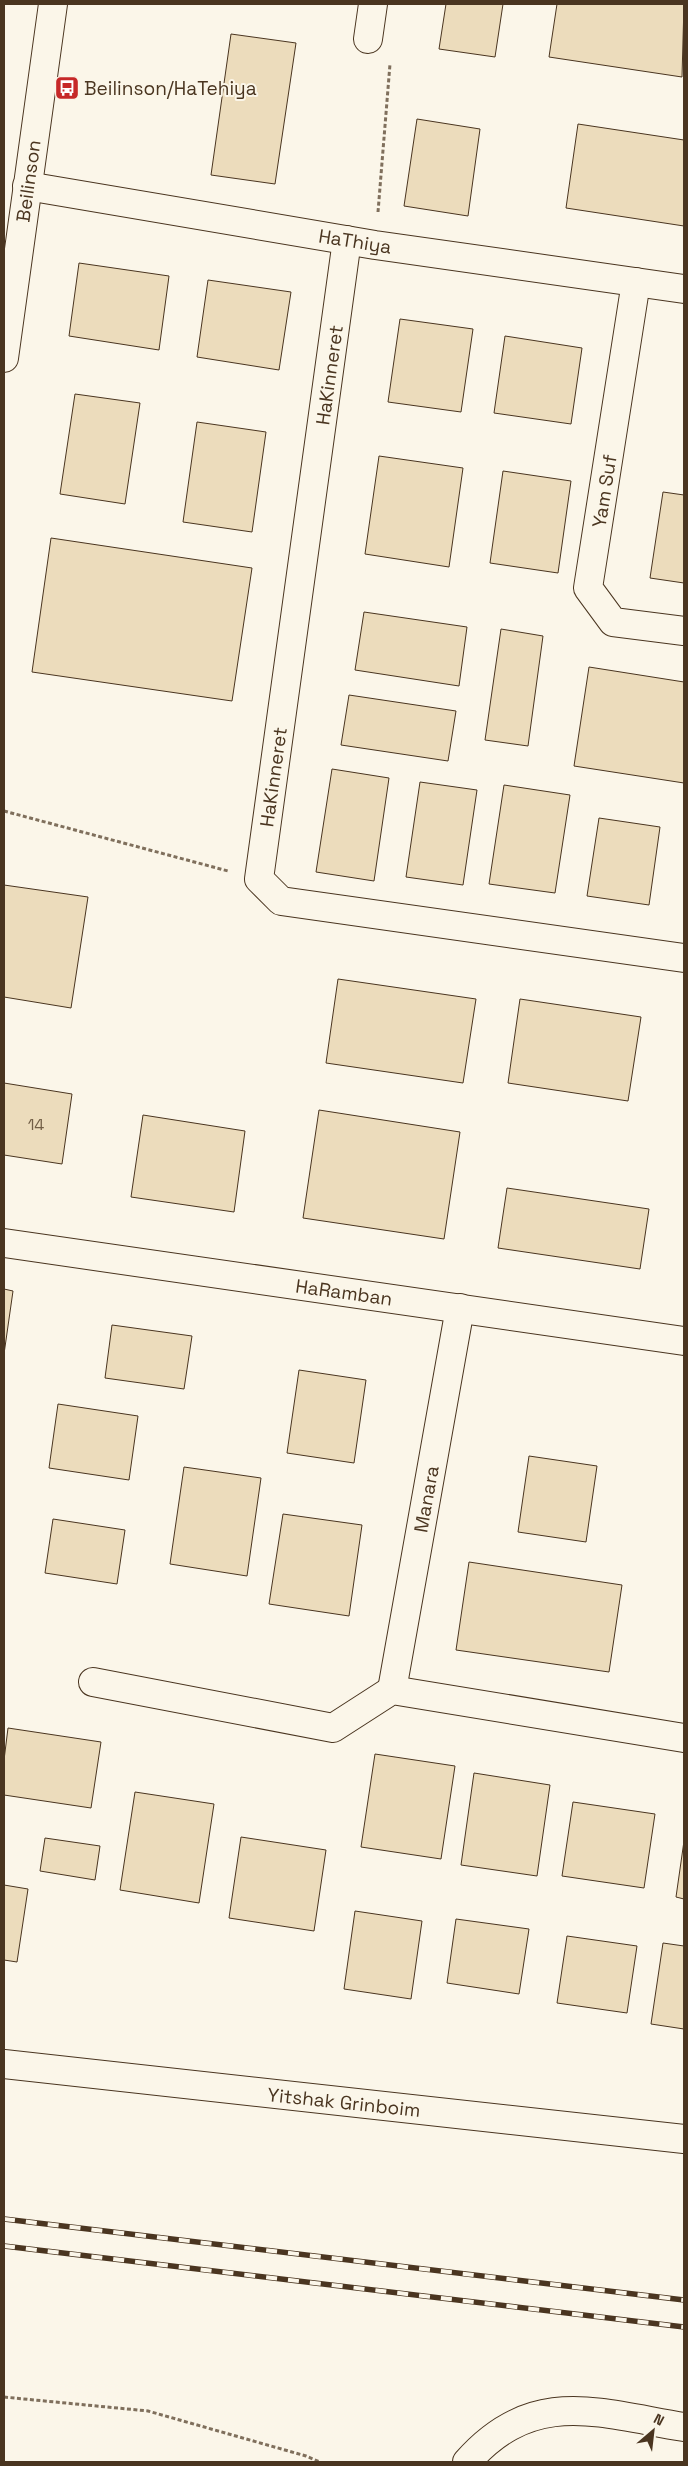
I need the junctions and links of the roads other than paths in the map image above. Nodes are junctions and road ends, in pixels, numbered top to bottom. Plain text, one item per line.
1 (54, 4) edge
2 (373, 4) edge
3 (368, 39) road end
4 (27, 186) junction
5 (347, 240) junction
6 (636, 282) junction
7 (684, 289) edge
8 (4, 358) edge
9 (684, 631) edge
10 (684, 958) edge
11 (4, 1243) edge
12 (460, 1308) junction
13 (684, 1341) edge
14 (93, 1682) dead end
15 (392, 1690) junction
16 (684, 1738) edge
17 (4, 2064) edge
18 (684, 2139) edge
19 (684, 2426) edge
20 (467, 2462) edge

1 - 4 street, Beilinson
2 - 3 street
4 - 5 street, HaThiya
4 - 8 street, Beilinson
5 - 6 street, HaThiya
5 - 10 street, HaKinneret
6 - 7 street, HaThiya
6 - 9 street, Yam Suf
11 - 12 street, HaRamban
12 - 13 street, HaRamban
12 - 15 street, Manara
14 - 15 street
15 - 16 street
17 - 18 street, Yitshak Grinboim
19 - 20 street

